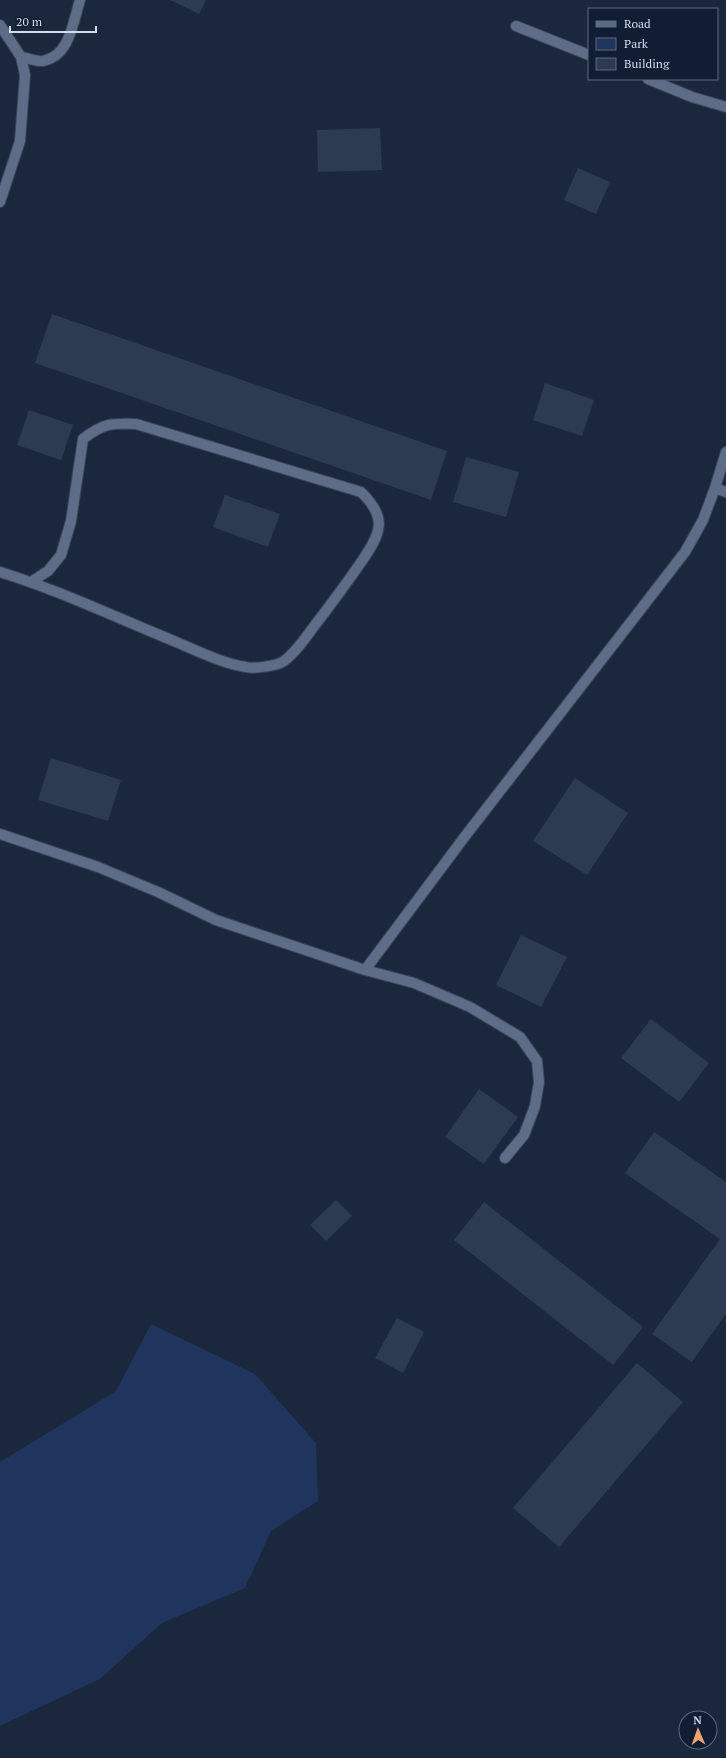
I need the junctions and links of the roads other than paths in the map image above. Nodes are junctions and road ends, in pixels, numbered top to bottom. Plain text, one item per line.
1 (80, 0) edge
2 (0, 25) edge
3 (516, 26) dead end
4 (588, 55) edge
5 (21, 57) junction
6 (650, 80) edge
7 (726, 107) edge
8 (0, 202) edge
9 (726, 452) edge
10 (715, 488) junction
11 (726, 492) edge
12 (0, 572) edge
13 (31, 582) junction
14 (0, 834) edge
15 (365, 970) junction
16 (504, 1158) dead end

1 - 5 street
2 - 5 street
3 - 4 street
5 - 8 street
6 - 7 street
9 - 10 street
10 - 11 street
10 - 15 street
12 - 13 street
13 - 13 street
14 - 15 street
15 - 16 street

